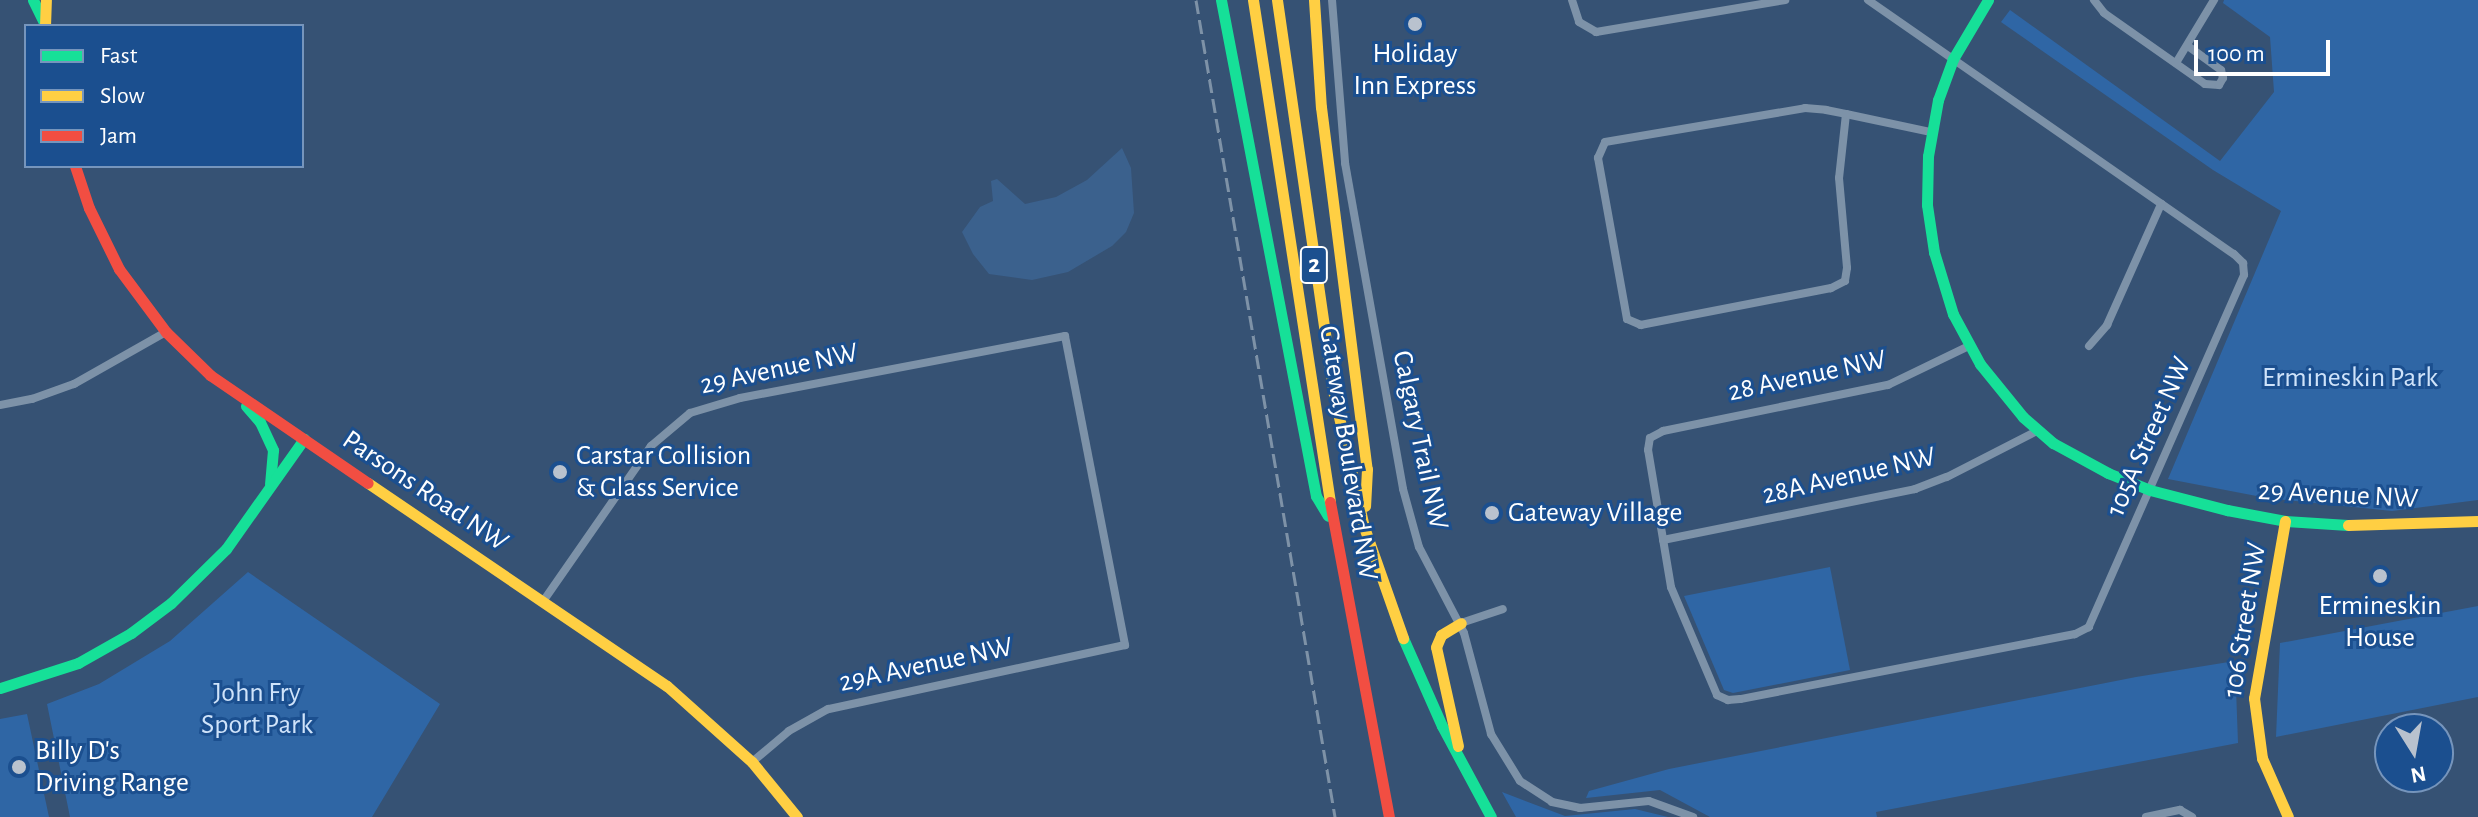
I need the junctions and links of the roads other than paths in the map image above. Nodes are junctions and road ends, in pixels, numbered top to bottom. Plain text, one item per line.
1 (33, 0) edge
2 (46, 0) edge
3 (1221, 0) edge
4 (1253, 0) edge
5 (1277, 0) edge
6 (1314, 0) edge
7 (1332, 0) edge
8 (1572, 0) edge
9 (1785, 0) edge
10 (1868, 0) edge
11 (1988, 0) edge
12 (2094, 0) edge
13 (2214, 0) edge
14 (44, 24) edge
15 (45, 24) edge
16 (2188, 46) junction
17 (1953, 59) junction
18 (2176, 63) junction
19 (1846, 114) junction
20 (1931, 132) junction
21 (76, 168) edge
22 (2161, 204) junction
23 (166, 332) junction
24 (1969, 346) junction
25 (2089, 346) dead end
26 (238, 396) junction
27 (0, 405) edge
28 (2037, 431) junction
29 (304, 439) junction
30 (2150, 490) junction
31 (267, 492) junction
32 (2285, 521) junction
33 (2478, 521) edge
34 (1334, 527) junction
35 (1364, 527) junction
36 (1663, 540) junction
37 (544, 600) junction
38 (1503, 609) dead end
39 (1461, 623) junction
40 (1125, 645) joint
41 (0, 688) edge
42 (752, 762) junction
43 (1462, 765) junction
44 (2190, 814) edge
45 (797, 817) edge
46 (1389, 817) edge
47 (1491, 817) edge
48 (1693, 817) edge
49 (2146, 817) edge
50 (2288, 817) edge

1 - 14 main road
2 - 15 main road
3 - 34 main road
4 - 34 main road, Gateway Boulevard NW / 2
5 - 35 main road, 2
6 - 35 main road
7 - 39 street, Calgary Trail NW
8 - 9 street
10 - 17 street
11 - 17 main road, 29 Avenue NW
12 - 18 street
13 - 16 street
16 - 18 street
16 - 18 street
17 - 20 main road, 29 Avenue NW
17 - 22 street
19 - 19 street
19 - 20 street
20 - 24 main road, 29 Avenue NW
21 - 23 main road, Parsons Road NW
22 - 25 street
22 - 30 street, 105A Street NW
23 - 26 main road, Parsons Road NW
23 - 27 street
24 - 28 main road, 29 Avenue NW
24 - 36 street, 28 Avenue NW
26 - 29 main road, Parsons Road NW
26 - 31 main road
28 - 30 main road, 29 Avenue NW
28 - 36 street, 28A Avenue NW
29 - 31 main road
29 - 37 main road, Parsons Road NW
30 - 32 main road, 29 Avenue NW
30 - 36 street, 105A Street NW
31 - 41 main road
32 - 33 main road, 29 Avenue NW
32 - 50 main road, 106 Street NW
34 - 46 main road, Gateway Boulevard NW / 2
35 - 43 main road, 2
37 - 40 street, 29 Avenue NW
37 - 42 main road, Parsons Road NW
38 - 39 street
39 - 43 main road
39 - 48 street, Calgary Trail NW
40 - 42 street, 29A Avenue NW
42 - 45 main road, Parsons Road NW
43 - 47 main road, 2
44 - 49 street

